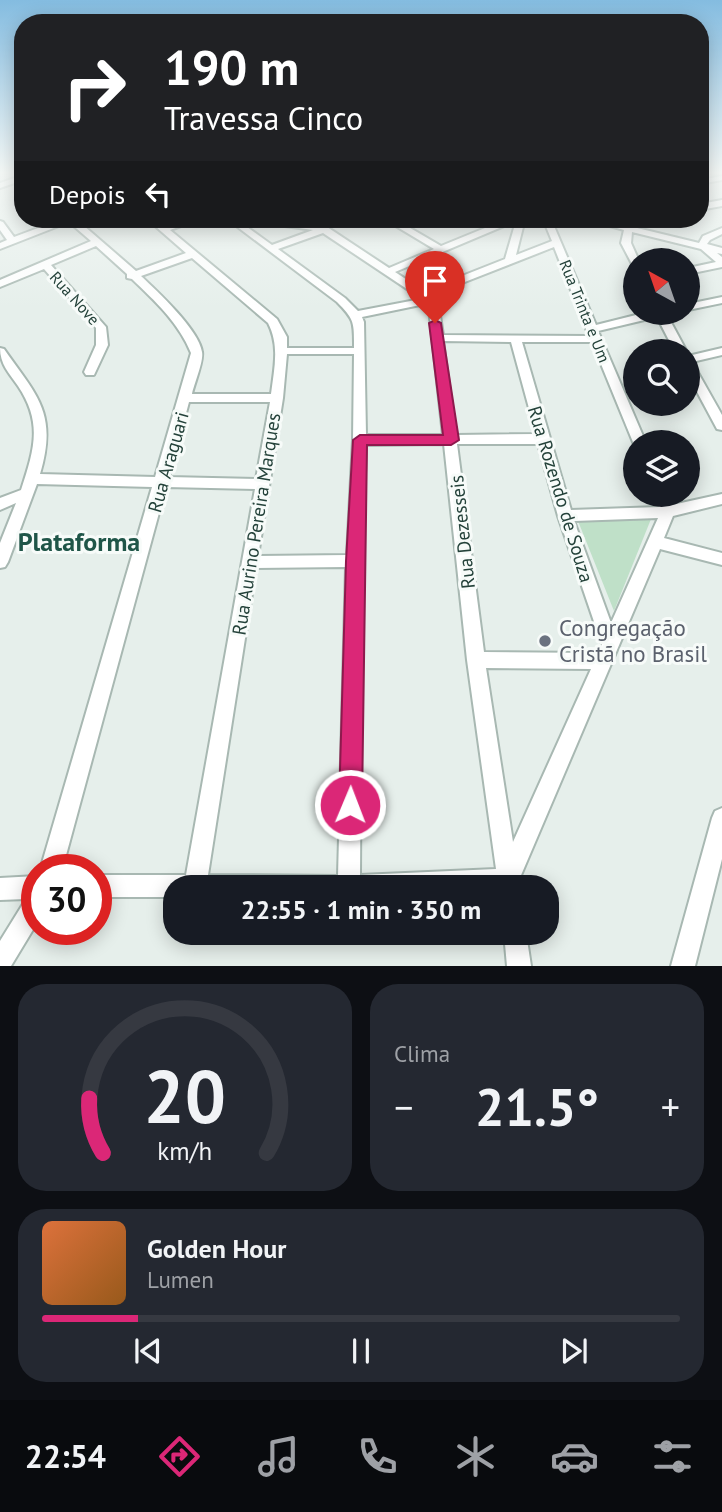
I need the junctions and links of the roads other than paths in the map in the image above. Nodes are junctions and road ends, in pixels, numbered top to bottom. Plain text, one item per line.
1 (0, 224) edge
2 (46, 228) edge
3 (80, 228) edge
4 (167, 228) edge
5 (243, 228) edge
6 (312, 228) edge
7 (320, 228) edge
8 (403, 228) edge
9 (492, 228) edge
10 (519, 228) edge
11 (551, 228) edge
12 (627, 228) joint
13 (164, 229) joint
14 (323, 230) junction
15 (722, 231) edge
16 (12, 241) junction
17 (558, 242) junction
18 (97, 243) junction
19 (0, 246) edge
20 (628, 248) edge
21 (271, 249) junction
22 (440, 249) junction
23 (704, 249) junction
24 (722, 251) edge
25 (194, 254) junction
26 (510, 259) junction
27 (722, 263) edge
28 (45, 264) junction
29 (700, 268) edge
30 (387, 272) junction
31 (131, 276) junction
32 (0, 284) edge
33 (427, 298) junction
34 (722, 300) edge
35 (700, 305) edge
36 (356, 315) junction
37 (623, 325) edge
38 (594, 334) junction
39 (436, 338) junction
40 (516, 339) junction
41 (0, 351) edge
42 (282, 351) junction
43 (359, 351) junction
44 (722, 351) edge
45 (700, 357) edge
46 (90, 372) dead end
47 (700, 385) edge
48 (186, 398) junction
49 (277, 398) junction
50 (721, 420) edge
51 (634, 430) edge
52 (544, 439) junction
53 (360, 440) junction
54 (451, 440) junction
55 (163, 481) junction
56 (262, 484) junction
57 (29, 486) junction
58 (722, 499) edge
59 (700, 501) edge
60 (0, 504) edge
61 (634, 507) edge
62 (663, 507) edge
63 (565, 516) junction
64 (657, 542) junction
65 (722, 559) edge
66 (354, 561) junction
67 (0, 562) edge
68 (250, 562) junction
69 (608, 654) junction
70 (476, 660) junction
71 (722, 818) edge
72 (56, 854) edge
73 (197, 875) edge
74 (349, 875) edge
75 (508, 875) edge
76 (512, 875) edge
77 (112, 886) edge
78 (163, 886) edge
79 (21, 888) edge
80 (0, 889) edge
81 (21, 928) edge
82 (516, 945) edge
83 (0, 963) edge
84 (519, 966) edge
85 (683, 966) edge

1 - 16 street
2 - 16 street
3 - 18 street, Rua Araguari
4 - 13 street
5 - 21 street
6 - 14 street
7 - 14 street
8 - 22 street
9 - 22 street
10 - 26 street
11 - 17 street, Rua Trinta e Um
12 - 20 street
12 - 23 street
13 - 25 street, Rua Aurino Pereira Marques
14 - 21 street
14 - 30 street
15 - 23 street
16 - 19 street
17 - 26 street
17 - 38 street, Rua Trinta e Um
18 - 28 street
18 - 31 street, Rua Araguari
21 - 36 street
22 - 30 street
23 - 24 street
23 - 27 street
25 - 31 street
25 - 42 street, Rua Aurino Pereira Marques
26 - 33 street
27 - 29 street
28 - 32 street
28 - 46 street, Rua Nove
30 - 33 street
31 - 48 street, Rua Araguari
33 - 36 street
33 - 39 street, Rua Dezesseis
34 - 35 street
36 - 43 street
37 - 38 street
38 - 40 street
38 - 51 street, Rua Trinta e Um
39 - 40 street
39 - 54 street, Rua Dezesseis
40 - 52 street, Rua Rozendo de Souza
41 - 57 street
42 - 43 street
42 - 49 street, Rua Aurino Pereira Marques
43 - 53 street
44 - 45 street
47 - 50 street
48 - 49 street
48 - 55 street, Rua Araguari
49 - 56 street, Rua Aurino Pereira Marques
52 - 54 street
52 - 63 street, Rua Rozendo de Souza
53 - 54 street
53 - 66 street
54 - 70 street, Rua Dezesseis
55 - 56 street
55 - 57 street
55 - 72 street, Rua Araguari
56 - 68 street, Rua Aurino Pereira Marques
57 - 60 street
57 - 67 street
58 - 59 street
61 - 63 street
62 - 64 street
63 - 69 street, Rua Rozendo de Souza
64 - 65 street
64 - 69 street
66 - 68 street
66 - 74 street
68 - 73 street, Rua Aurino Pereira Marques
69 - 70 street
69 - 76 street
70 - 75 street, Rua Dezesseis
71 - 85 street
77 - 78 street
79 - 80 street
81 - 83 street
82 - 84 street

